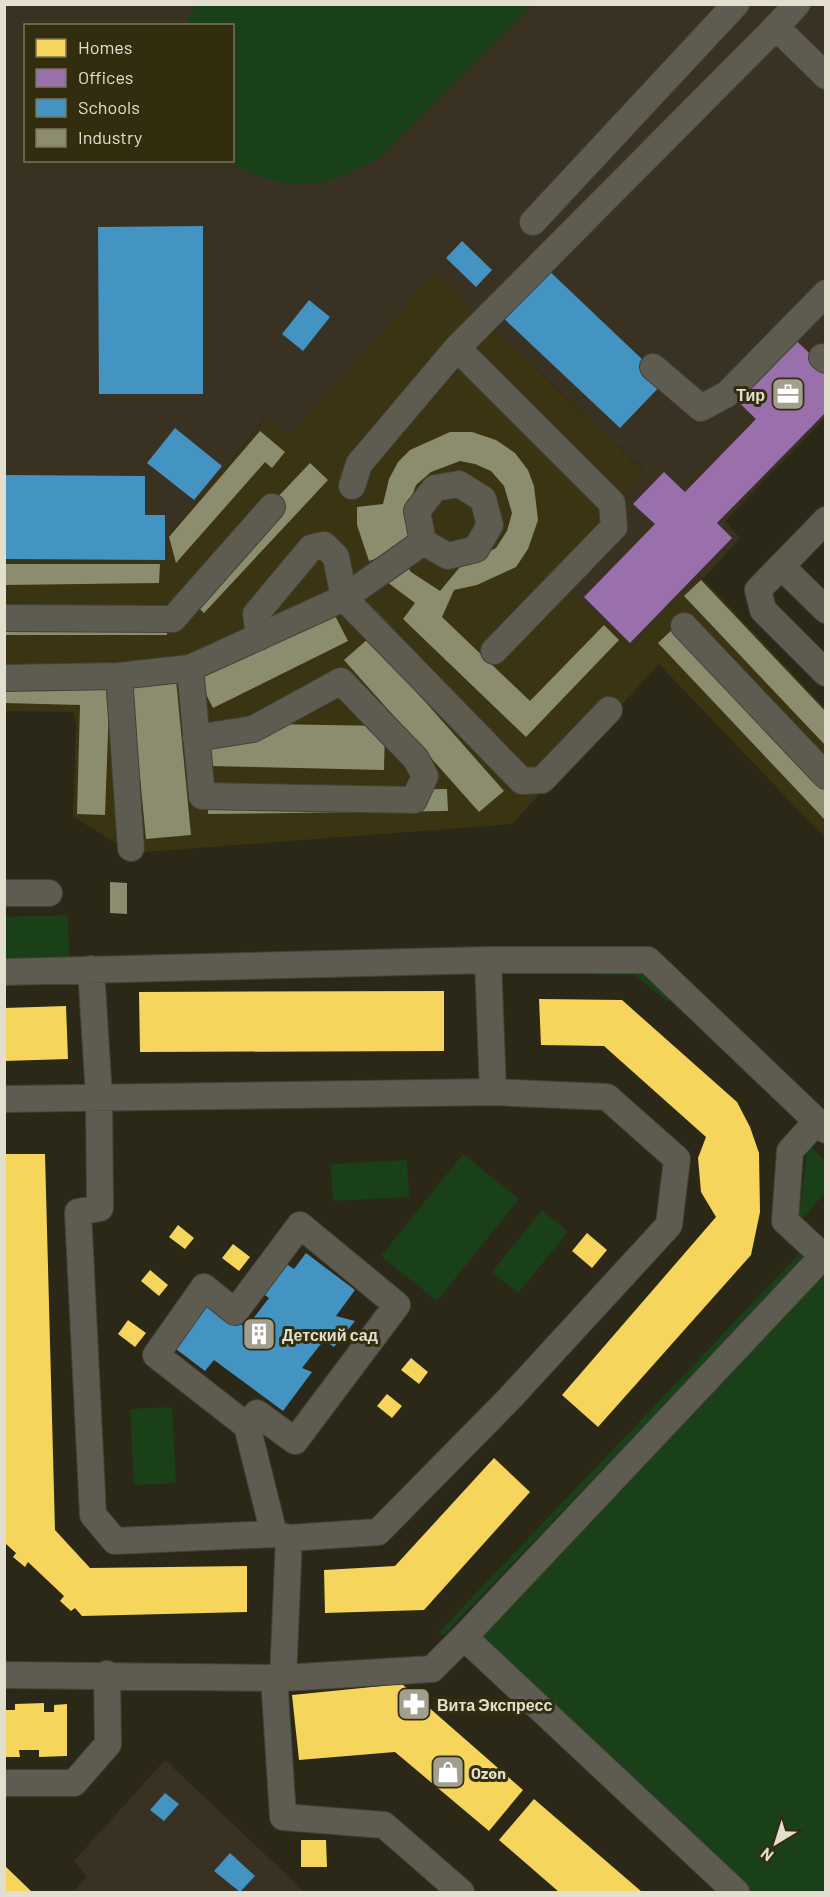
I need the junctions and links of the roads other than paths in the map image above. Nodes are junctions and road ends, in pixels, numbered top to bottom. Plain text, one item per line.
1 (736, 4) edge
2 (797, 4) edge
3 (776, 27) junction
4 (825, 76) edge
5 (533, 222) dead end
6 (825, 293) edge
7 (457, 348) junction
8 (652, 367) dead end
9 (352, 486) dead end
10 (272, 507) dead end
11 (821, 533) edge
12 (423, 542) dead end
13 (781, 566) junction
14 (344, 598) junction
15 (825, 610) edge
16 (4, 618) edge
17 (684, 626) dead end
18 (259, 637) junction
19 (494, 651) dead end
20 (190, 668) junction
21 (825, 674) edge
22 (118, 676) junction
23 (4, 678) edge
24 (609, 710) dead end
25 (196, 738) junction
26 (825, 776) edge
27 (131, 848) dead end
28 (4, 893) edge
29 (49, 893) dead end
30 (488, 960) junction
31 (91, 969) junction
32 (4, 972) edge
33 (493, 1092) junction
34 (99, 1096) junction
35 (4, 1099) edge
36 (821, 1125) edge
37 (824, 1255) edge
38 (247, 1426) junction
39 (281, 1536) junction
40 (464, 1637) junction
41 (107, 1674) junction
42 (4, 1675) edge
43 (278, 1678) junction
44 (4, 1783) edge
45 (461, 1893) edge
46 (736, 1893) edge

1 - 5 street
2 - 3 street
3 - 4 street
3 - 7 street
6 - 8 street
7 - 9 street
7 - 19 street
10 - 16 street
11 - 13 street
12 - 14 street
13 - 15 street
13 - 21 street
14 - 18 street
14 - 18 street
14 - 24 street
17 - 26 street
18 - 20 street
20 - 22 street
20 - 25 street
22 - 23 street
22 - 27 street
25 - 25 street
28 - 29 street
30 - 31 street
30 - 33 street
30 - 36 street
31 - 32 street
31 - 34 street
33 - 34 street
33 - 39 street
34 - 35 street
34 - 39 street
36 - 37 street
37 - 40 street
38 - 38 street
38 - 39 street
39 - 43 street
40 - 43 street
40 - 46 street
41 - 42 street
41 - 43 street
41 - 44 street
43 - 45 street

